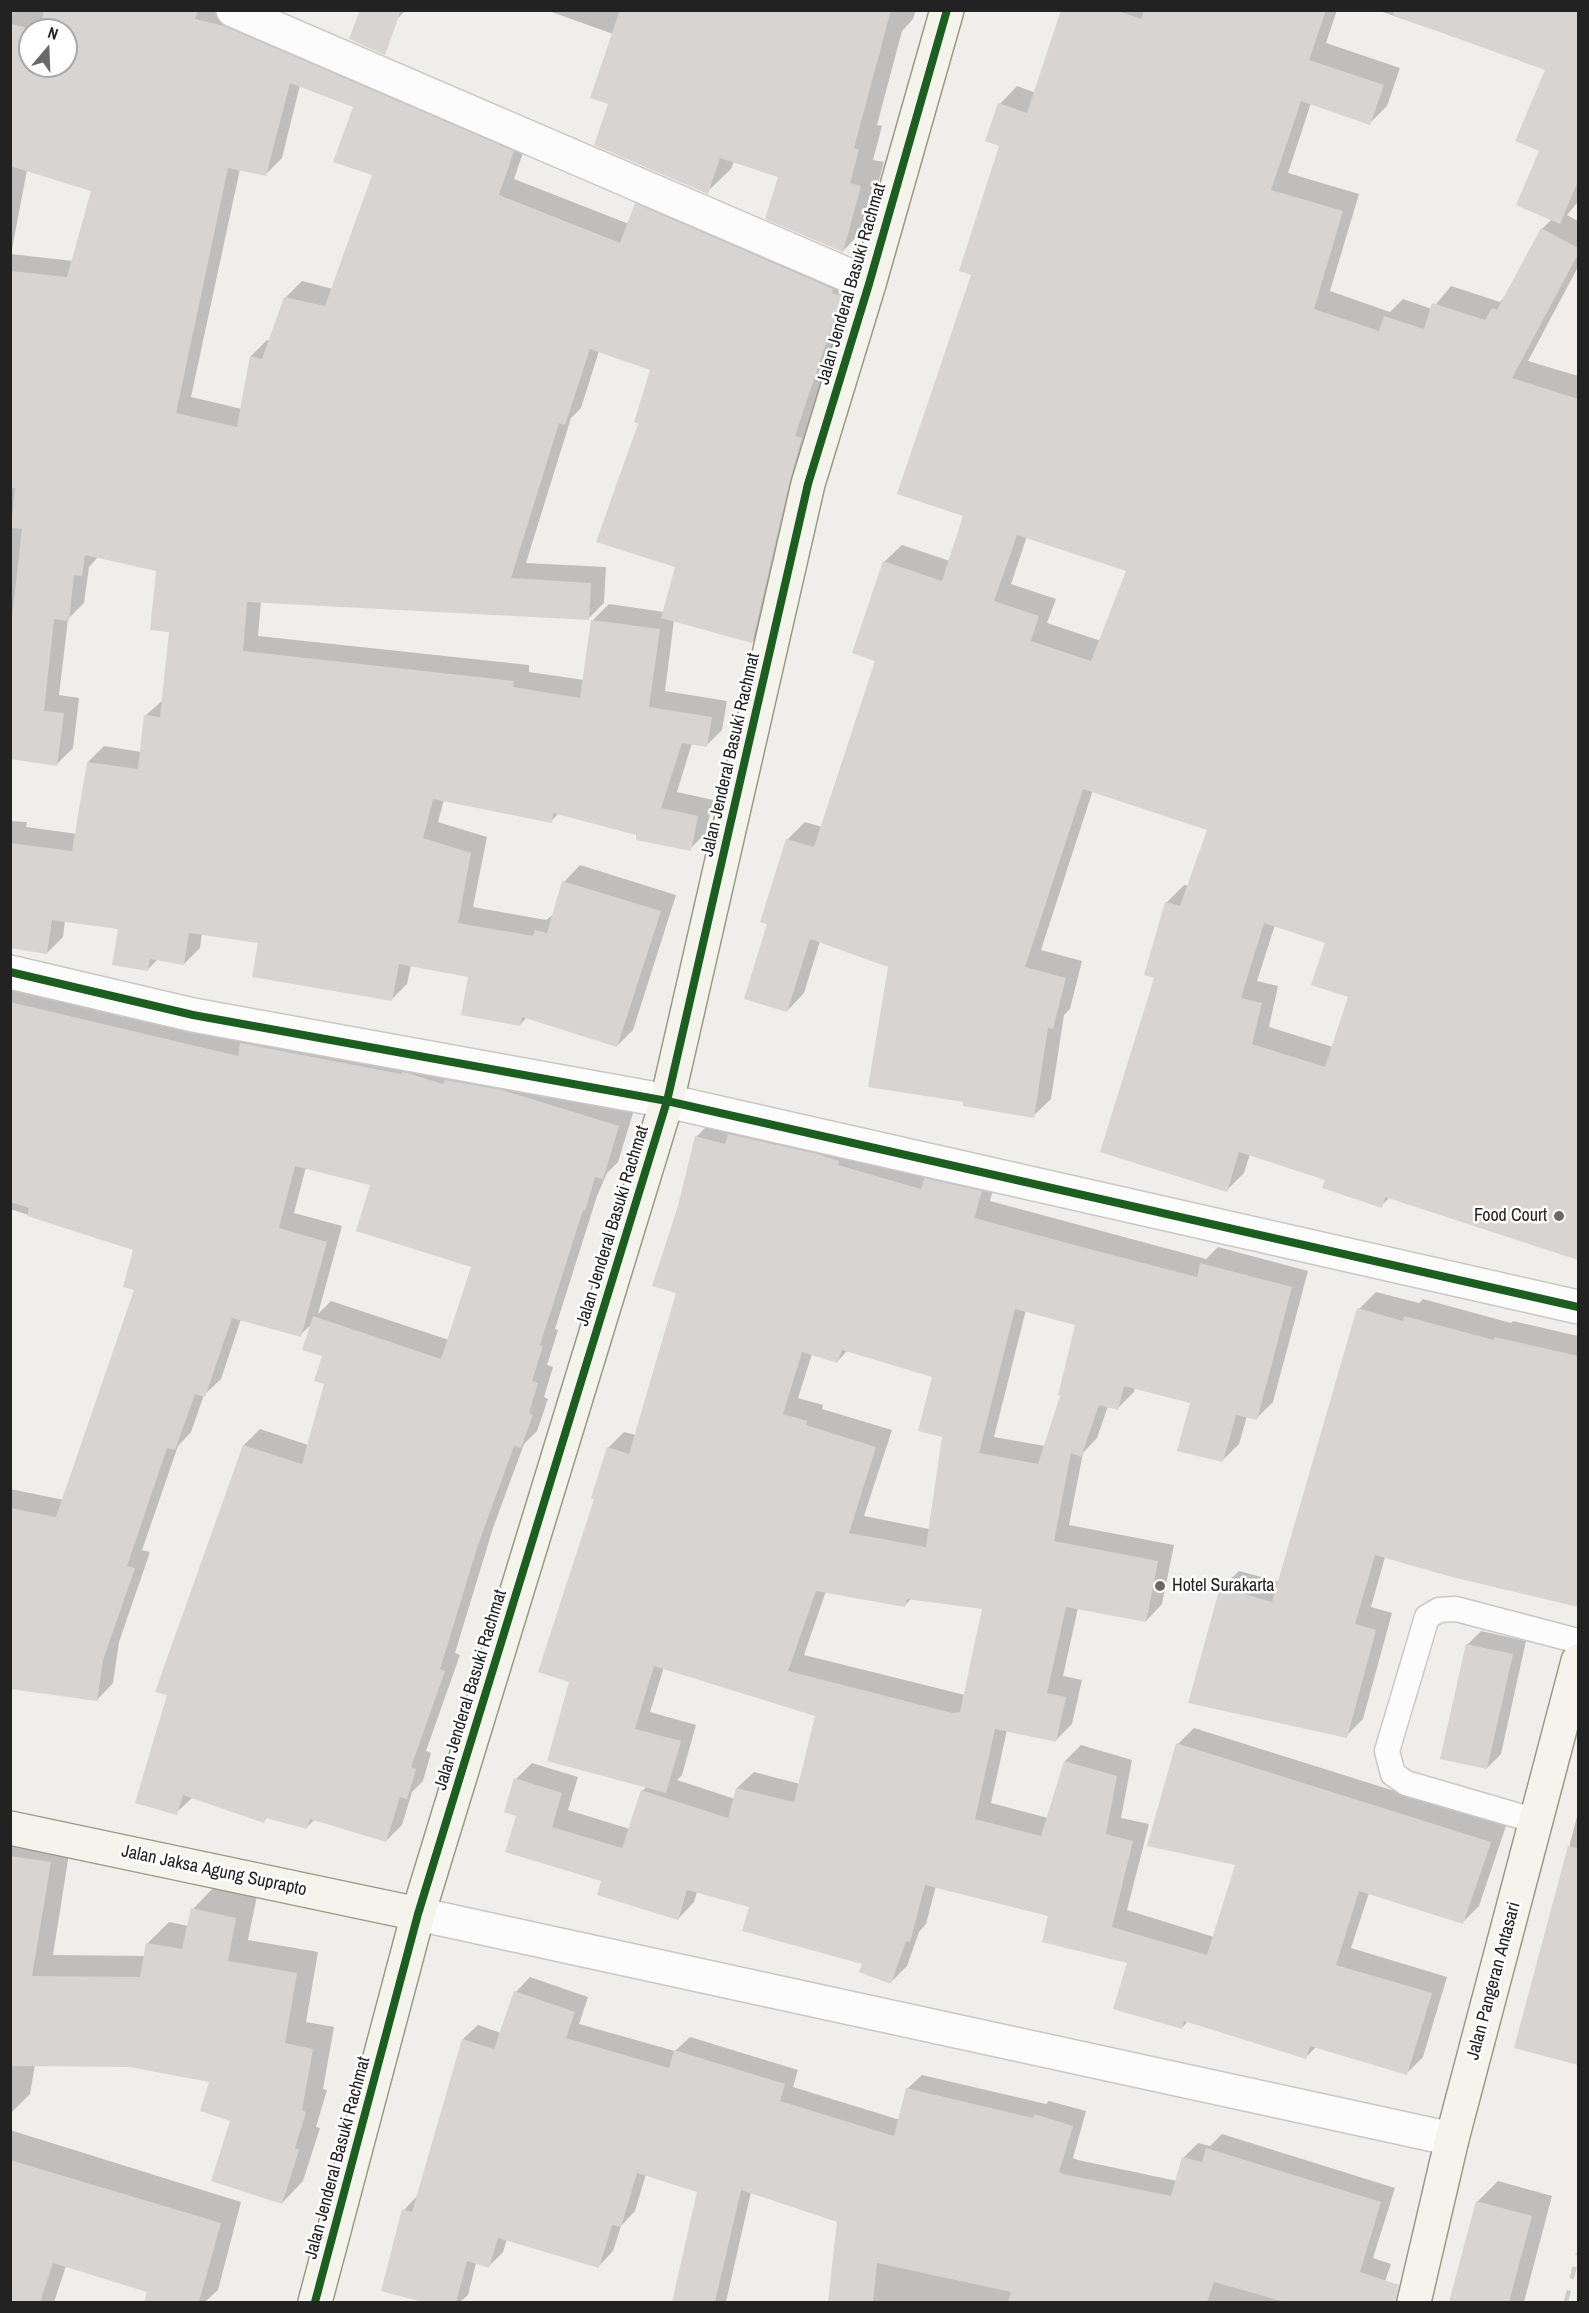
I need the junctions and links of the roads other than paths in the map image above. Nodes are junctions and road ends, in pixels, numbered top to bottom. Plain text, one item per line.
1 (233, 10) edge
2 (946, 10) edge
3 (869, 284) junction
4 (10, 972) edge
5 (667, 1101) junction
6 (1578, 1307) edge
7 (1578, 1641) edge
8 (1578, 1661) edge
9 (1536, 1821) junction
10 (10, 1828) edge
11 (418, 1914) junction
12 (1452, 2139) junction
13 (315, 2302) edge
14 (1414, 2302) edge

1 - 3 street
2 - 3 street, Jalan Jenderal Basuki Rachmat
3 - 5 street, Jalan Jenderal Basuki Rachmat
4 - 5 street
5 - 6 street
5 - 11 street, Jalan Jenderal Basuki Rachmat
7 - 9 lane
8 - 9 street, Jalan Pangeran Antasari
9 - 12 street, Jalan Pangeran Antasari
10 - 11 street, Jalan Jaksa Agung Suprapto
11 - 12 street
11 - 13 street, Jalan Jenderal Basuki Rachmat
12 - 14 street, Jalan Pangeran Antasari

